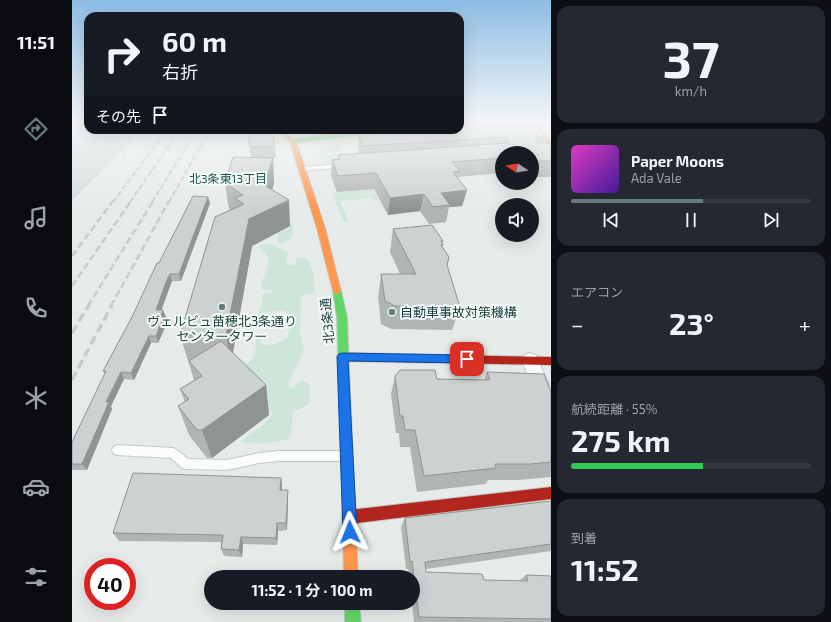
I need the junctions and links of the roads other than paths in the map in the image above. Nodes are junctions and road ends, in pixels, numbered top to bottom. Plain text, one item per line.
1 (298, 151) edge
2 (344, 166) edge
3 (302, 170) junction
4 (342, 357) junction
5 (530, 360) junction
6 (551, 361) edge
7 (551, 412) edge
8 (117, 450) dead end
9 (346, 456) junction
10 (551, 492) edge
11 (349, 516) junction
12 (351, 570) edge
13 (352, 610) edge
14 (353, 622) edge

1 - 3 street, 北3条通
2 - 3 lane
3 - 4 street, 北3条通
4 - 5 street
4 - 9 street, 北3条通
5 - 6 street
5 - 7 street
8 - 9 lane
9 - 11 street, 北3条通
10 - 11 street
11 - 12 street, 北3条通
13 - 14 street

